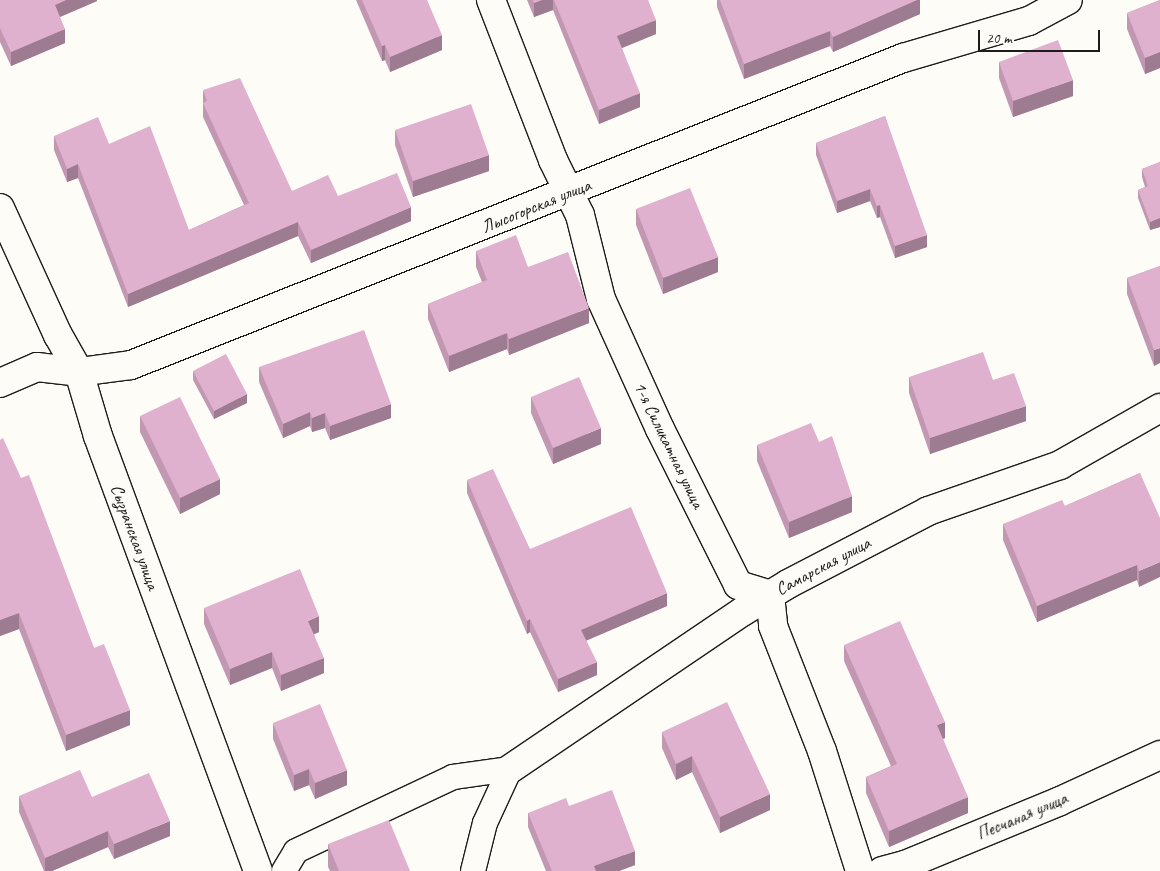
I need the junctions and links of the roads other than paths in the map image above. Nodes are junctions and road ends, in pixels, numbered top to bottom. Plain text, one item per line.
1 (491, 0) edge
2 (1068, 0) edge
3 (570, 192) junction
4 (0, 208) edge
5 (79, 372) junction
6 (0, 382) edge
7 (1160, 408) edge
8 (770, 595) junction
9 (1160, 755) edge
10 (510, 769) junction
11 (258, 871) edge
12 (284, 871) edge
13 (473, 871) edge
14 (860, 871) edge
15 (882, 871) edge

1 - 3 street, 1-я Силикатная улица
2 - 3 street, Лысогорская улица
3 - 5 street, Лысогорская улица
3 - 8 street, 1-я Силикатная улица
4 - 5 street, Сызранская улица
5 - 6 street, Лысогорская улица
5 - 11 street, Сызранская улица
7 - 8 street, Самарская улица
8 - 10 street, Самарская улица
8 - 14 street
9 - 15 street, Песчаная улица
10 - 12 lane
10 - 13 lane

